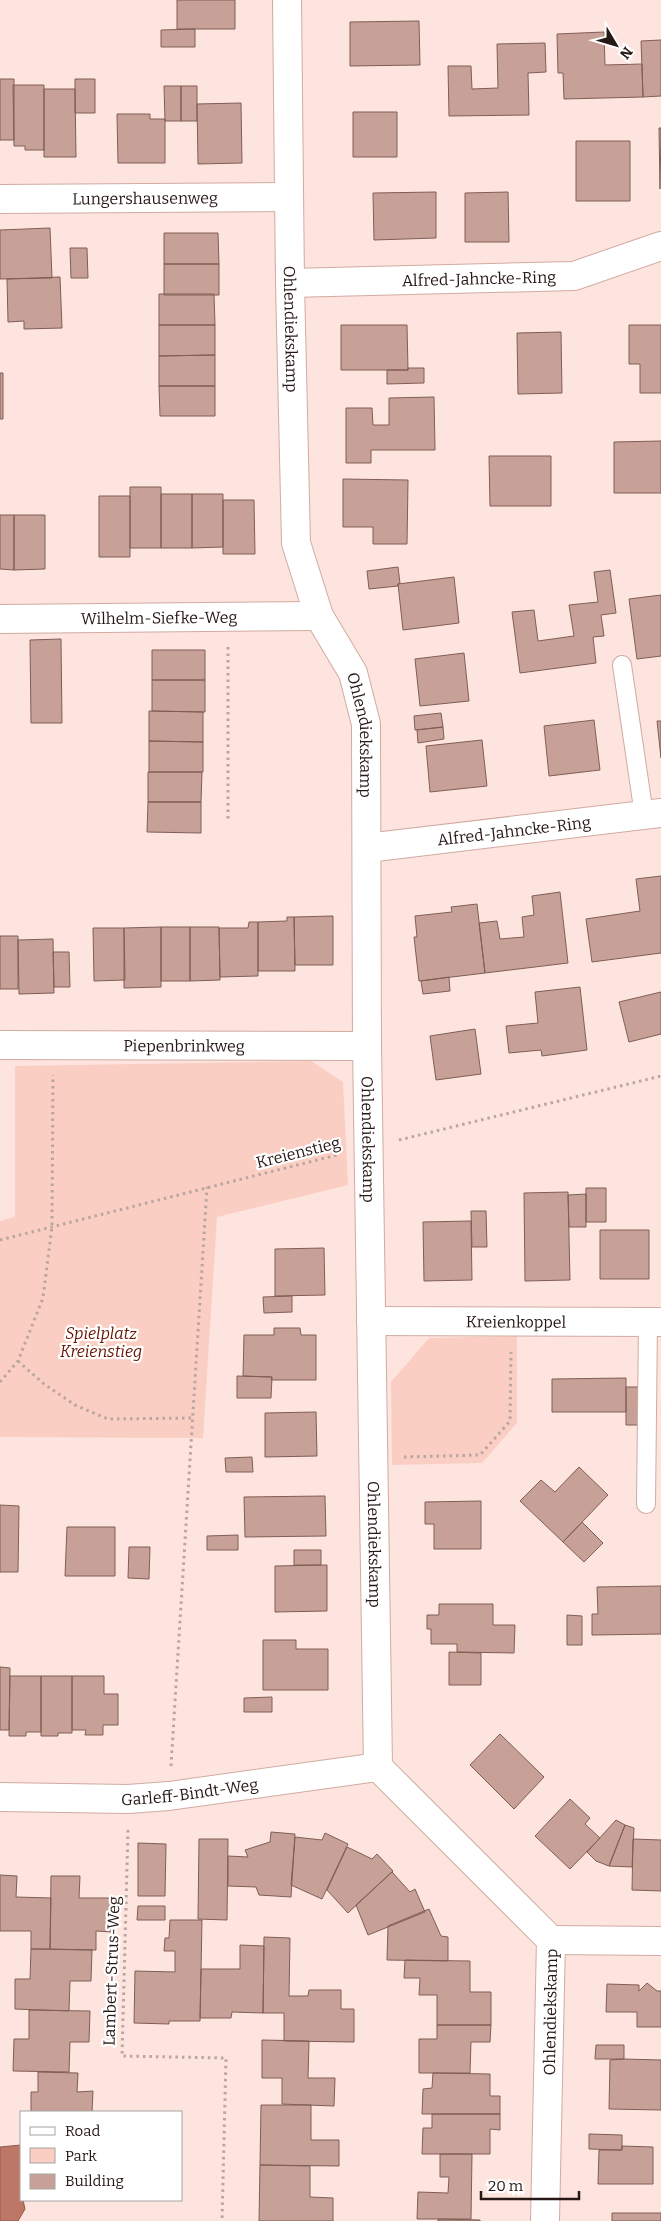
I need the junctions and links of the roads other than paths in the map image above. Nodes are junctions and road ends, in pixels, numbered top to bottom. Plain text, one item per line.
1 (287, 0) edge
2 (290, 197) junction
3 (0, 199) edge
4 (661, 246) edge
5 (290, 283) junction
6 (318, 616) junction
7 (0, 619) edge
8 (622, 664) dead end
9 (653, 814) edge
10 (367, 848) junction
11 (0, 1044) edge
12 (367, 1046) junction
13 (371, 1321) junction
14 (654, 1322) edge
15 (646, 1504) dead end
16 (378, 1767) junction
17 (0, 1797) edge
18 (551, 1940) junction
19 (661, 1941) edge
20 (545, 2221) edge

1 - 2 street, Ohlendiekskamp
2 - 3 street, Lungershausenweg
2 - 5 street, Ohlendiekskamp
4 - 5 street, Alfred-Jahncke-Ring
5 - 6 street, Ohlendiekskamp
6 - 7 street, Wilhelm-Siefke-Weg
6 - 10 street, Ohlendiekskamp
8 - 9 lane
9 - 10 street, Alfred-Jahncke-Ring
10 - 12 street, Ohlendiekskamp
11 - 12 street, Piepenbrinkweg
12 - 13 street, Ohlendiekskamp
13 - 14 street, Kreienkoppel
13 - 16 street, Ohlendiekskamp
14 - 15 lane
16 - 17 street, Garleff-Bindt-Weg
16 - 18 street, Ohlendiekskamp
18 - 19 street
18 - 20 street, Ohlendiekskamp

